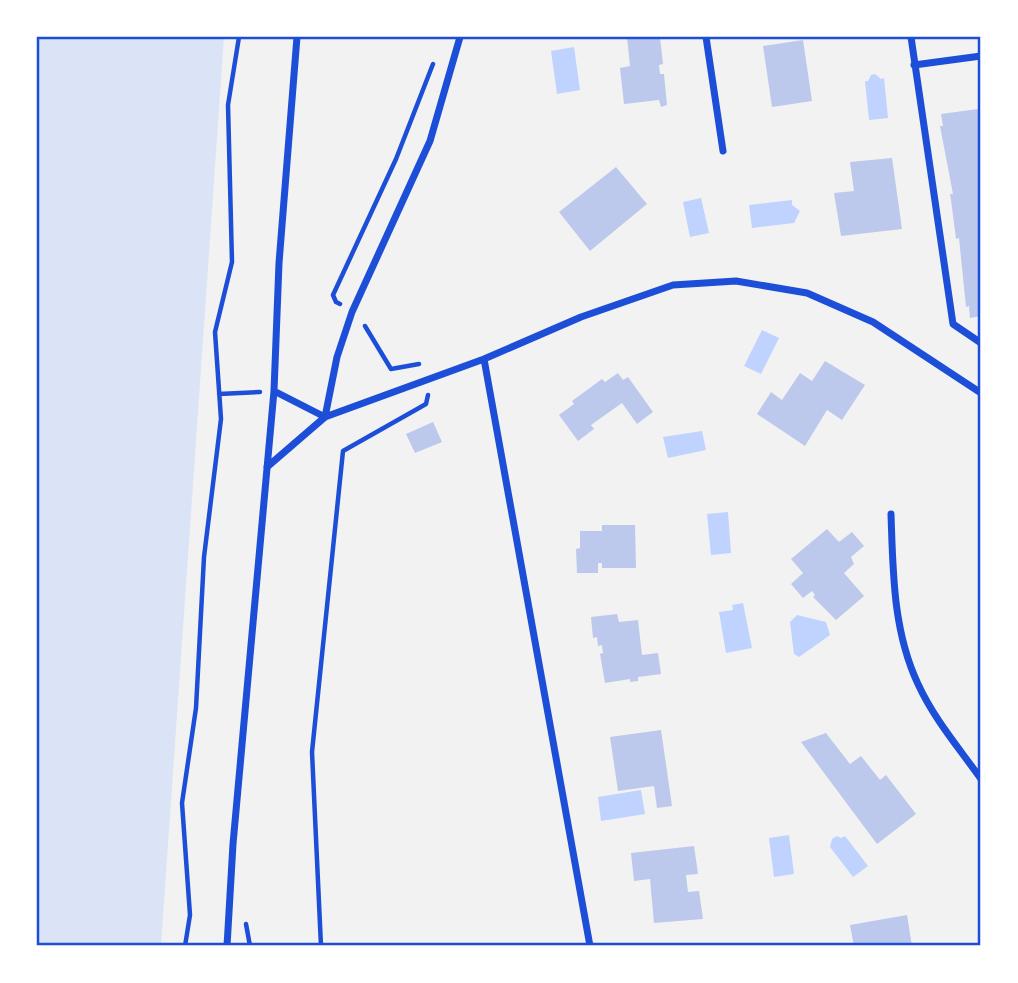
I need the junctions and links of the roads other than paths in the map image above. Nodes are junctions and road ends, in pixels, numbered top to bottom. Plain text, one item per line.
1 (297, 37) edge
2 (460, 37) edge
3 (706, 37) edge
4 (911, 37) edge
5 (981, 56) edge
6 (914, 65) junction
7 (723, 151) dead end
8 (981, 343) edge
9 (484, 359) junction
10 (274, 391) junction
11 (981, 393) edge
12 (325, 417) junction
13 (267, 467) junction
14 (891, 514) dead end
15 (981, 779) edge
16 (227, 946) edge
17 (590, 946) edge

1 - 10 street
2 - 12 street
3 - 7 street
4 - 6 street
5 - 6 street
6 - 8 street
9 - 11 street
9 - 12 street
9 - 17 street
10 - 12 street
10 - 13 street
12 - 13 street
13 - 16 street
14 - 15 street

